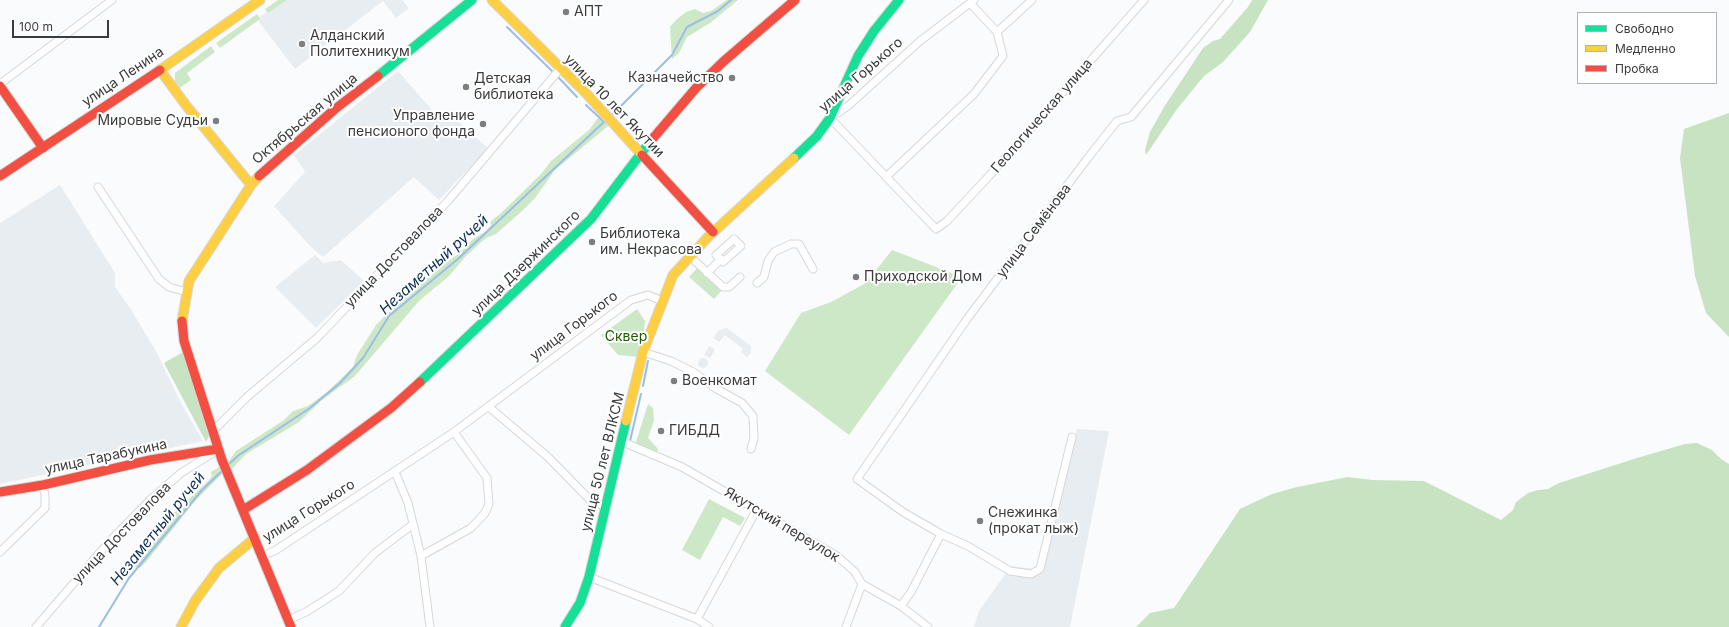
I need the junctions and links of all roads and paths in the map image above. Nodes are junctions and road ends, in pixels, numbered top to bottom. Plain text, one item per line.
1 (112, 0) edge
2 (260, 0) edge
3 (472, 0) edge
4 (492, 0) edge
5 (795, 0) edge
6 (899, 0) edge
7 (1032, 0) edge
8 (1144, 0) edge
9 (1229, 0) edge
10 (972, 2) edge
11 (998, 32) junction
12 (560, 68) junction
13 (160, 70) junction
14 (0, 85) edge
15 (830, 118) junction
16 (43, 148) junction
17 (641, 154) junction
18 (0, 176) edge
19 (886, 177) junction
20 (251, 185) junction
21 (98, 187) dead end
22 (713, 232) junction
23 (721, 259) dead end
24 (696, 262) dead end
25 (813, 269) dead end
26 (707, 273) junction
27 (740, 277) dead end
28 (757, 283) dead end
29 (186, 292) junction
30 (662, 301) junction
31 (643, 352) junction
32 (489, 407) junction
33 (213, 431) junction
34 (454, 432) junction
35 (1072, 437) dead end
36 (623, 442) junction
37 (218, 449) junction
38 (751, 449) dead end
39 (395, 472) junction
40 (43, 485) junction
41 (0, 492) edge
42 (607, 507) junction
43 (757, 509) junction
44 (243, 510) junction
45 (412, 525) junction
46 (940, 534) junction
47 (255, 538) junction
48 (0, 552) edge
49 (263, 556) junction
50 (421, 556) junction
51 (589, 577) junction
52 (862, 584) junction
53 (901, 606) junction
54 (697, 619) junction
55 (289, 624) edge
56 (185, 625) edge
57 (36, 627) edge
58 (430, 627) edge
59 (565, 627) edge
60 (709, 627) edge
61 (846, 627) edge
62 (928, 627) edge

1 - 14 street
2 - 13 main road, улица Ленина
3 - 20 main road, Октябрьская улица
4 - 12 main road, улица 10 лет Якутии
5 - 17 main road, улица Дзержинского
6 - 15 main road
7 - 11 street
8 - 19 street, Геологическая улица
9 - 46 street, улица Семёнова
10 - 11 street
10 - 15 street, улица Горького
11 - 19 street
12 - 17 main road, улица 10 лет Якутии
12 - 33 street, улица Достовалова
13 - 16 main road, улица Ленина
13 - 20 main road
14 - 16 main road
15 - 19 street
15 - 22 main road, улица Горького
16 - 18 main road, улица Ленина
17 - 22 main road, улица 10 лет Якутии
17 - 44 main road, улица Дзержинского
20 - 29 main road, Октябрьская улица
21 - 29 street
22 - 30 main road, улица Горького
23 - 26 street
24 - 26 street
25 - 28 street
26 - 27 street
29 - 33 main road, Октябрьская улица
30 - 31 main road, улица 50 лет ВЛКСМ
30 - 32 street, улица Горького
31 - 36 main road, улица 50 лет ВЛКСМ
31 - 38 street
32 - 34 street, улица Горького
32 - 42 street
33 - 37 main road, Октябрьская улица
34 - 39 street, улица Горького
34 - 50 street
35 - 46 street
36 - 42 main road, улица 50 лет ВЛКСМ
36 - 43 street, Якутский переулок
37 - 40 main road, улица Тарабукина
37 - 44 main road, Октябрьская улица
37 - 57 street, улица Достовалова
39 - 45 street
39 - 49 street, улица Горького
40 - 41 main road, улица Тарабукина
40 - 48 street
42 - 51 main road, улица 50 лет ВЛКСМ
43 - 52 street, Якутский переулок
43 - 54 street
44 - 47 main road, Октябрьская улица
45 - 50 street
45 - 55 street
46 - 53 street
47 - 49 main road, Октябрьская улица
47 - 56 main road
49 - 55 main road, Октябрьская улица
50 - 58 street
51 - 54 street
51 - 59 main road, улица 50 лет ВЛКСМ
52 - 53 street, Якутский переулок
52 - 61 street
53 - 62 street, Якутский переулок
54 - 60 street

